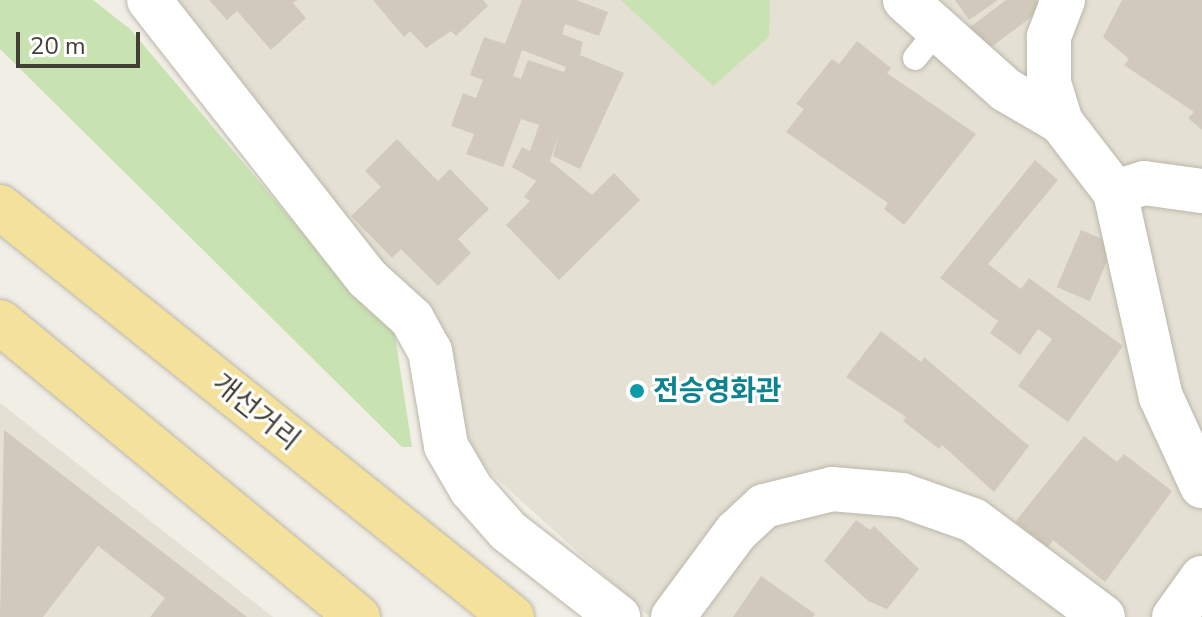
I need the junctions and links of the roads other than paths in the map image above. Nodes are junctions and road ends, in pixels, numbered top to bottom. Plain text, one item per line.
1 (149, 0) edge
2 (905, 0) edge
3 (1063, 0) edge
4 (1061, 122) junction
5 (1202, 191) edge
6 (1115, 192) junction
7 (0, 207) edge
8 (0, 322) edge
9 (1202, 486) edge
10 (1202, 578) edge
11 (358, 617) edge
12 (512, 617) edge
13 (618, 617) edge
14 (673, 617) edge
15 (1103, 617) edge
16 (1174, 617) edge

1 - 13 street
2 - 4 street
3 - 4 street
4 - 6 street
5 - 6 street
6 - 9 street
7 - 12 main road, 개선거리
8 - 11 main road
10 - 16 street
14 - 15 street

